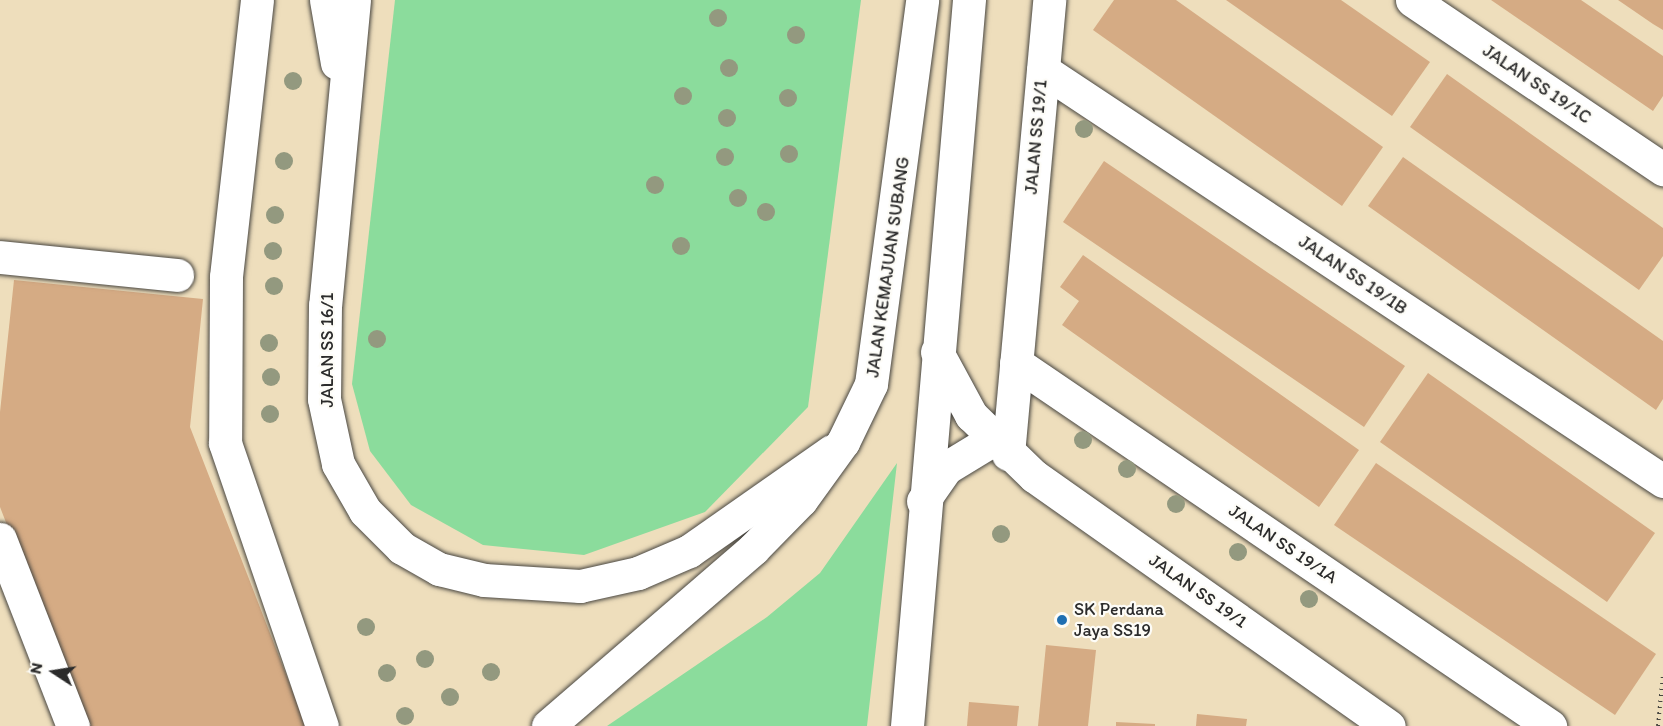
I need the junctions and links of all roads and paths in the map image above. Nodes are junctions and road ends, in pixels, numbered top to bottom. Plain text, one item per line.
1 (257, 0) edge
2 (326, 0) edge
3 (354, 0) edge
4 (922, 0) edge
5 (969, 0) edge
6 (1049, 0) edge
7 (1412, 0) edge
8 (1043, 70) junction
9 (344, 106) junction
10 (1663, 169) edge
11 (0, 257) edge
12 (177, 275) dead end
13 (937, 351) junction
14 (1016, 363) junction
15 (843, 442) junction
16 (1000, 447) junction
17 (1663, 481) edge
18 (923, 501) junction
19 (0, 540) edge
20 (1663, 675) edge
21 (73, 726) edge
22 (322, 726) edge
23 (548, 726) edge
24 (907, 726) edge
25 (1389, 726) edge
26 (1550, 726) edge
27 (1658, 726) edge

1 - 22 street
2 - 9 street
3 - 9 street, JALAN SS 16/1
4 - 15 street, JALAN KEMAJUAN SUBANG
5 - 13 street
6 - 8 street, JALAN SS 19/1
7 - 10 street, JALAN SS 19/1C
8 - 14 street, JALAN SS 19/1
8 - 17 street, JALAN SS 19/1B
9 - 15 street, JALAN SS 16/1
11 - 12 street
13 - 16 street, JALAN SS 19/1
13 - 18 street
14 - 16 street, JALAN SS 19/1
14 - 26 street, JALAN SS 19/1A
15 - 23 street, JALAN KEMAJUAN SUBANG
16 - 18 street
16 - 25 street, JALAN SS 19/1
18 - 24 street
19 - 21 street
20 - 27 path

